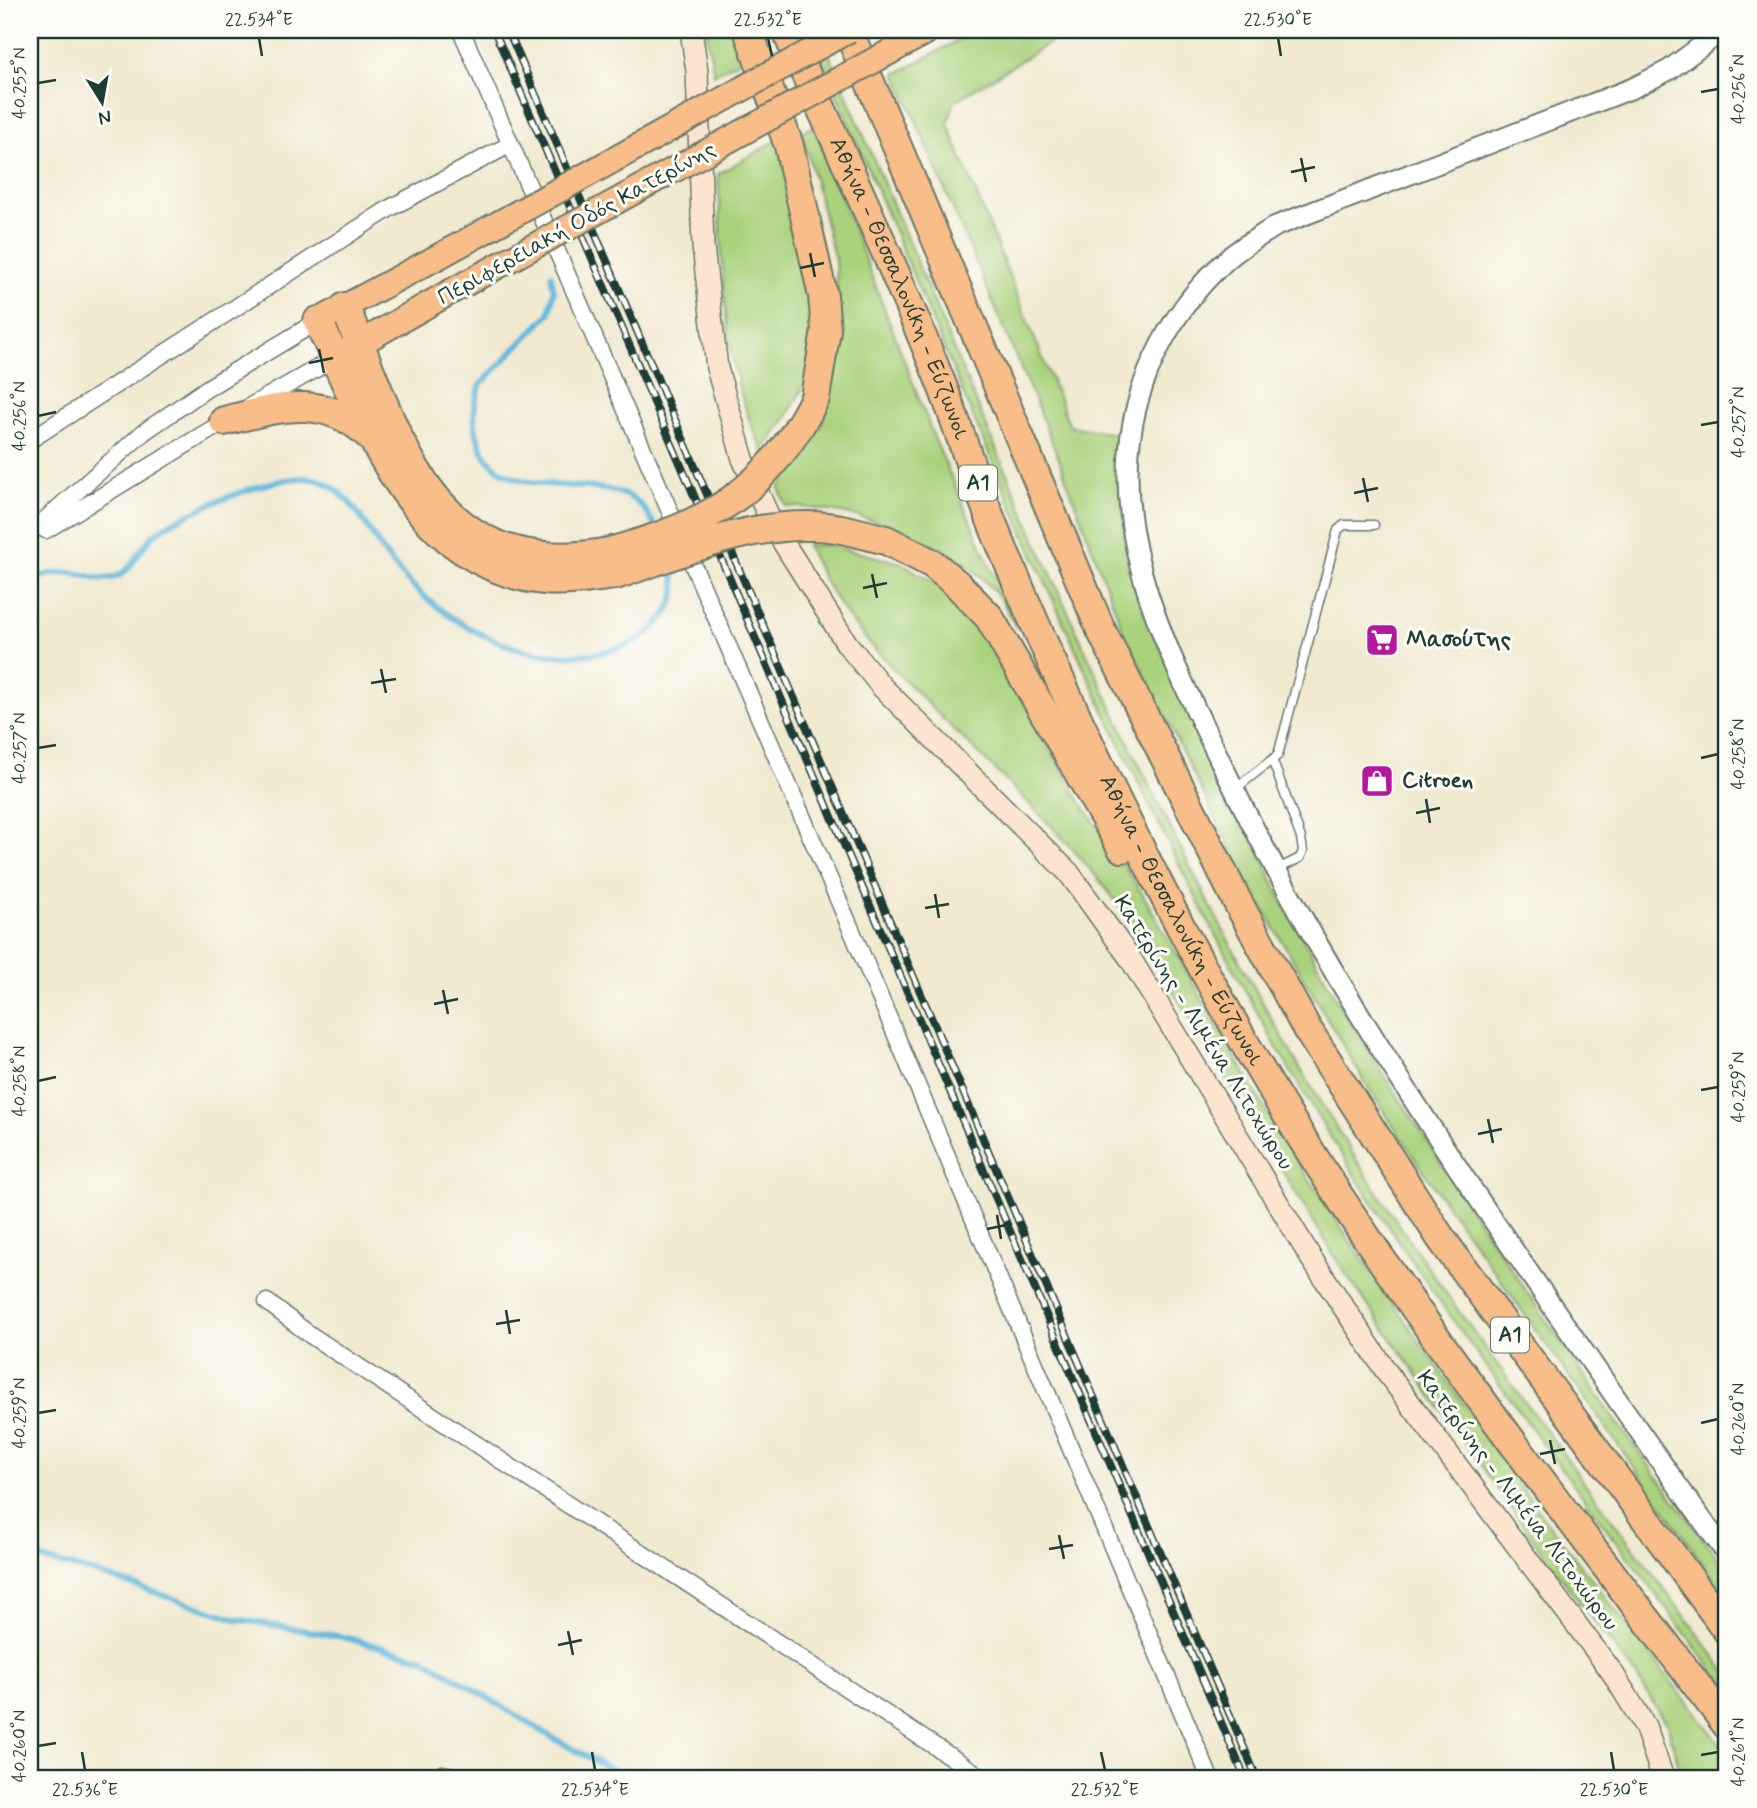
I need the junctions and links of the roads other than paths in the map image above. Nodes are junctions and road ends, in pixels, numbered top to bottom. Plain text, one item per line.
1 (461, 30) edge
2 (691, 30) edge
3 (748, 30) edge
4 (786, 30) edge
5 (848, 30) edge
6 (859, 30) edge
7 (931, 30) edge
8 (1723, 30) edge
9 (880, 104) junction
10 (509, 145) junction
11 (345, 307) junction
12 (318, 321) junction
13 (360, 344) junction
14 (335, 358) junction
15 (224, 421) junction
16 (30, 440) edge
17 (384, 457) junction
18 (1374, 526) dead end
19 (30, 533) edge
20 (30, 538) edge
21 (612, 564) junction
22 (1273, 762) junction
23 (1234, 790) junction
24 (1276, 870) junction
25 (1183, 929) junction
26 (267, 1303) dead end
27 (1727, 1554) edge
28 (1727, 1630) edge
29 (1727, 1725) edge
30 (437, 1778) edge
31 (465, 1778) edge
32 (983, 1778) edge
33 (1210, 1778) edge
34 (1663, 1778) edge

1 - 10 street
2 - 34 main road, Κατερίνης - Λιμένα Λιτοχώρου
3 - 21 highway, bridge
4 - 25 highway, Αθήνα - Θεσσαλονίκη - Εύζωνοι / Α1
5 - 9 highway, Α1
5 - 11 main road, Περιφερειακή Οδός Κατερίνης, bridge
6 - 9 highway
7 - 13 main road, Περιφερειακή Οδός Κατερίνης, bridge
8 - 23 street
9 - 28 highway, Α1
10 - 16 street
10 - 33 street
11 - 12 main road, Περιφερειακή Οδός Κατερίνης
11 - 13 highway
12 - 14 highway
12 - 19 street
13 - 14 main road, Περιφερειακή Οδός Κατερίνης
13 - 21 highway
14 - 15 street, Περιφερειακή Οδός Κατερίνης
14 - 17 highway
15 - 17 highway
15 - 20 street, Περιφερειακή Οδός Κατερίνης
17 - 21 highway
18 - 22 lane
21 - 25 highway, bridge
22 - 23 lane
22 - 24 lane
23 - 24 street
24 - 27 street
25 - 29 highway, Αθήνα - Θεσσαλονίκη - Εύζωνοι / Α1
26 - 32 street
30 - 31 street

